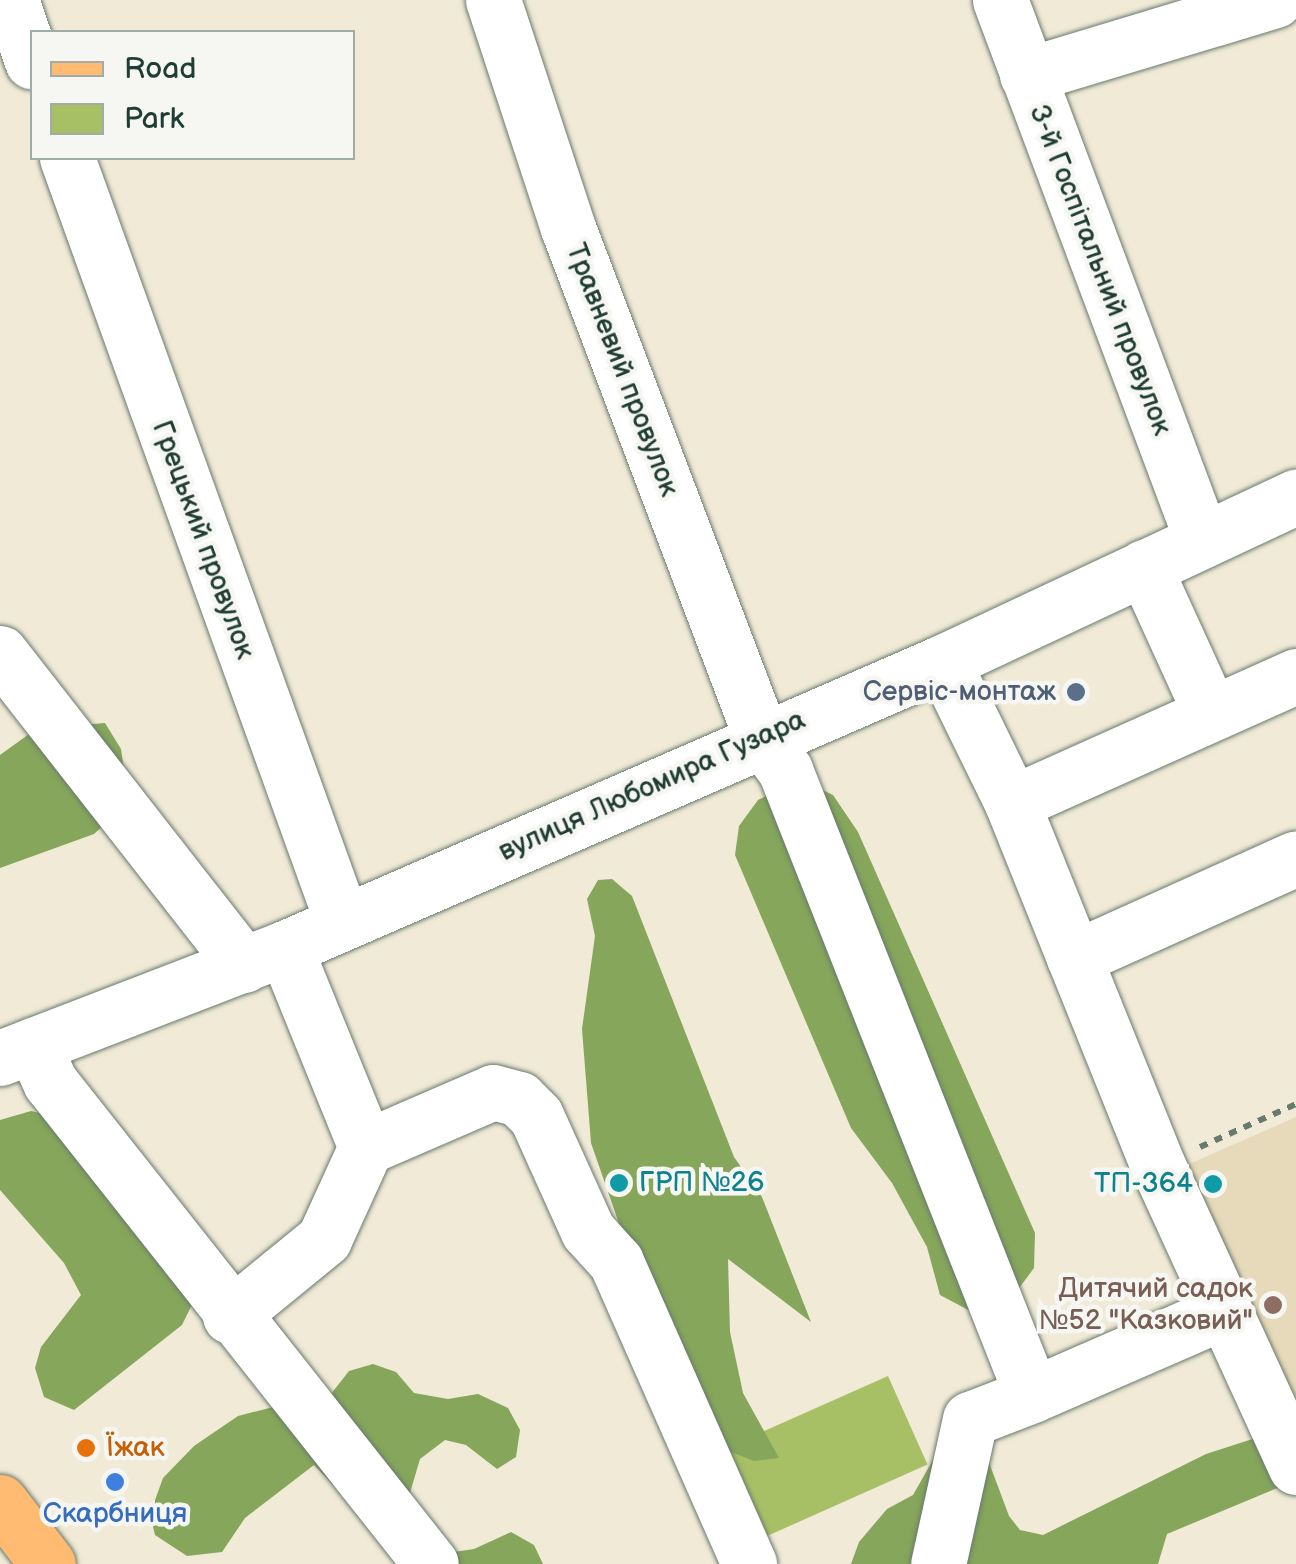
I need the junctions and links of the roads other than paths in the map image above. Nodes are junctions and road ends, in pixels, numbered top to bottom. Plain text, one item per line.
1 (11, 0) edge
2 (494, 0) edge
3 (1000, 0) edge
4 (1276, 0) edge
5 (30, 55) edge
6 (1027, 75) junction
7 (68, 160) edge
8 (1296, 497) edge
9 (1202, 540) junction
10 (1144, 567) junction
11 (0, 653) edge
12 (943, 662) junction
13 (1296, 676) edge
14 (1210, 712) junction
15 (761, 737) junction
16 (1012, 803) junction
17 (1296, 858) edge
18 (342, 922) junction
19 (265, 956) junction
20 (1074, 958) junction
21 (16, 1052) edge
22 (366, 1147) junction
23 (1223, 1312) junction
24 (230, 1316) junction
25 (1032, 1395) junction
26 (1296, 1467) edge
27 (0, 1502) edge
28 (48, 1564) edge
29 (431, 1564) edge
30 (748, 1564) edge
31 (938, 1564) edge

1 - 5 street
2 - 15 street, Травневий провулок
3 - 6 street, 3-й Госпітальний провулок
4 - 6 street
6 - 9 street, 3-й Госпітальний провулок
7 - 18 street, Грецький провулок
8 - 9 street, вулиця Любомира Гузара
9 - 10 street, вулиця Любомира Гузара
10 - 12 street, вулиця Любомира Гузара
10 - 14 street
11 - 19 street
12 - 15 street, вулиця Любомира Гузара
12 - 16 street
13 - 14 street
14 - 16 street
15 - 18 street, вулиця Любомира Гузара
15 - 25 street, Травневий провулок
16 - 20 street
17 - 20 street
18 - 19 street, вулиця Любомира Гузара
19 - 21 street, вулиця Любомира Гузара
19 - 22 street
20 - 23 street
21 - 24 street
22 - 24 street
22 - 30 street
23 - 25 street
23 - 26 street
24 - 29 street
25 - 31 street
27 - 28 main road

